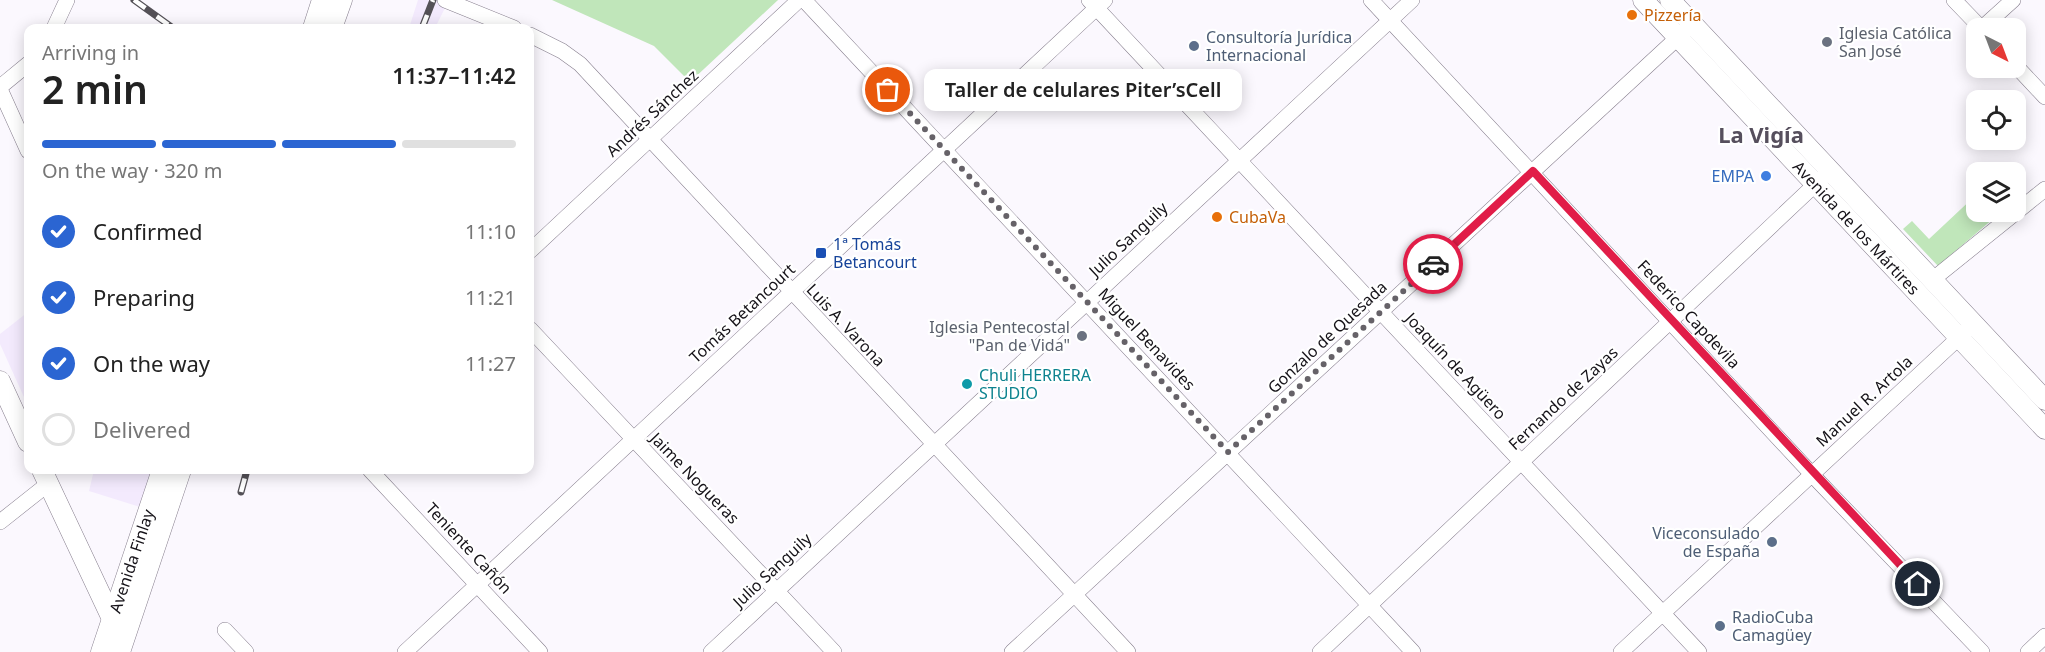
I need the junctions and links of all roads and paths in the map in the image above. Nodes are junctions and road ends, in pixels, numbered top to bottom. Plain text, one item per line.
1 (67, 0) edge
2 (322, 0) edge
3 (342, 0) edge
4 (445, 0) edge
5 (799, 0) edge
6 (804, 0) edge
7 (1371, 0) edge
8 (1412, 0) edge
9 (1643, 0) edge
10 (1671, 0) edge
11 (1954, 0) edge
12 (2013, 0) edge
13 (1097, 3) edge
14 (1972, 18) edge
15 (1993, 18) edge
16 (1390, 20) junction
17 (56, 24) edge
18 (314, 24) edge
19 (333, 24) edge
20 (504, 24) edge
21 (1692, 24) junction
22 (534, 37) edge
23 (1678, 37) junction
24 (24, 67) edge
25 (2026, 77) edge
26 (0, 88) edge
27 (2045, 97) edge
28 (650, 139) junction
29 (24, 142) edge
30 (944, 149) junction
31 (1238, 160) junction
32 (1533, 171) junction
33 (1830, 171) junction
34 (1815, 184) junction
35 (2045, 189) edge
36 (534, 247) edge
37 (1932, 280) junction
38 (791, 292) junction
39 (1086, 302) junction
40 (1381, 312) junction
41 (1671, 321) junction
42 (1966, 331) junction
43 (534, 333) edge
44 (0, 381) edge
45 (2045, 400) edge
46 (2045, 429) edge
47 (24, 433) edge
48 (633, 439) junction
49 (934, 444) junction
50 (1228, 452) junction
51 (1521, 462) junction
52 (161, 474) edge
53 (180, 474) edge
54 (374, 474) edge
55 (1812, 474) junction
56 (45, 477) edge
57 (0, 522) edge
58 (478, 584) junction
59 (777, 590) junction
60 (1075, 594) junction
61 (1369, 606) junction
62 (1663, 613) junction
63 (113, 620) junction
64 (225, 630) dead end
65 (2045, 636) edge
66 (121, 647) edge
67 (101, 652) edge
68 (246, 652) edge
69 (405, 652) edge
70 (540, 652) edge
71 (711, 652) edge
72 (834, 652) edge
73 (1012, 652) edge
74 (1128, 652) edge
75 (1320, 652) edge
76 (1413, 652) edge
77 (1621, 652) edge
78 (1699, 652) edge
79 (1982, 652) edge
80 (2028, 652) edge

1 - 17 street
2 - 18 main road
3 - 19 main road
4 - 20 street
5 - 28 street, Andrés Sánchez
6 - 30 street, Miguel Benavides
7 - 16 street, Federico Capdevila
8 - 16 street, Julio Sanguily
9 - 23 main road, Avenida de los Mártires
10 - 21 main road, Avenida de los Mártires
11 - 14 street
12 - 15 street
13 - 30 street, Tomás Betancourt
13 - 31 street, Joaquín de Agüero
16 - 31 street, Julio Sanguily
16 - 32 street, Federico Capdevila
21 - 23 street, Gonzalo de Quesada
21 - 33 main road, Avenida de los Mártires
22 - 28 street, Luis A. Varona
23 - 32 street, Gonzalo de Quesada
23 - 34 main road, Avenida de los Mártires
24 - 26 street
25 - 27 street
26 - 29 street
28 - 36 street, Andrés Sánchez
28 - 38 street, Luis A. Varona
30 - 38 street, Tomás Betancourt
30 - 39 street, Miguel Benavides
31 - 39 street, Julio Sanguily
31 - 40 street, Joaquín de Agüero
32 - 40 street, Gonzalo de Quesada
32 - 41 street, Federico Capdevila
33 - 34 street, Fernando de Zayas
33 - 37 main road, Avenida de los Mártires
34 - 41 street, Fernando de Zayas
34 - 42 main road, Avenida de los Mártires
35 - 37 street
37 - 42 main road, Avenida de los Mártires
38 - 48 street, Tomás Betancourt
38 - 49 street, Luis A. Varona
39 - 49 street, Julio Sanguily
39 - 50 street, Miguel Benavides
40 - 50 street, Gonzalo de Quesada
40 - 51 street, Joaquín de Agüero
41 - 51 street, Fernando de Zayas
41 - 55 street, Federico Capdevila
42 - 45 main road, Avenida de los Mártires
42 - 46 main road, Avenida de los Mártires
42 - 55 street, Manuel R. Artola
43 - 48 street, Jaime Nogueras
44 - 47 main road
48 - 58 street, Tomás Betancourt
48 - 59 street, Jaime Nogueras
49 - 59 street, Julio Sanguily
49 - 60 street, Luis A. Varona
50 - 60 street, Gonzalo de Quesada
50 - 61 street, Miguel Benavides
51 - 61 street, Fernando de Zayas
51 - 62 street, Joaquín de Agüero
52 - 63 main road, Avenida Finlay
53 - 66 main road, Avenida Finlay
54 - 58 street, Teniente Cañón
55 - 62 street, Manuel R. Artola
55 - 79 street, Federico Capdevila
56 - 57 street
56 - 63 main road
58 - 69 street, Tomás Betancourt
58 - 70 street, Teniente Cañón
59 - 71 street, Julio Sanguily
59 - 72 street, Jaime Nogueras
60 - 73 street, Gonzalo de Quesada
60 - 74 street, Luis A. Varona
61 - 75 street, Fernando de Zayas
61 - 76 street, Miguel Benavides
62 - 77 street, Manuel R. Artola
62 - 78 street, Joaquín de Agüero
63 - 66 main road
63 - 67 main road, Avenida Finlay
64 - 68 street
65 - 80 street

